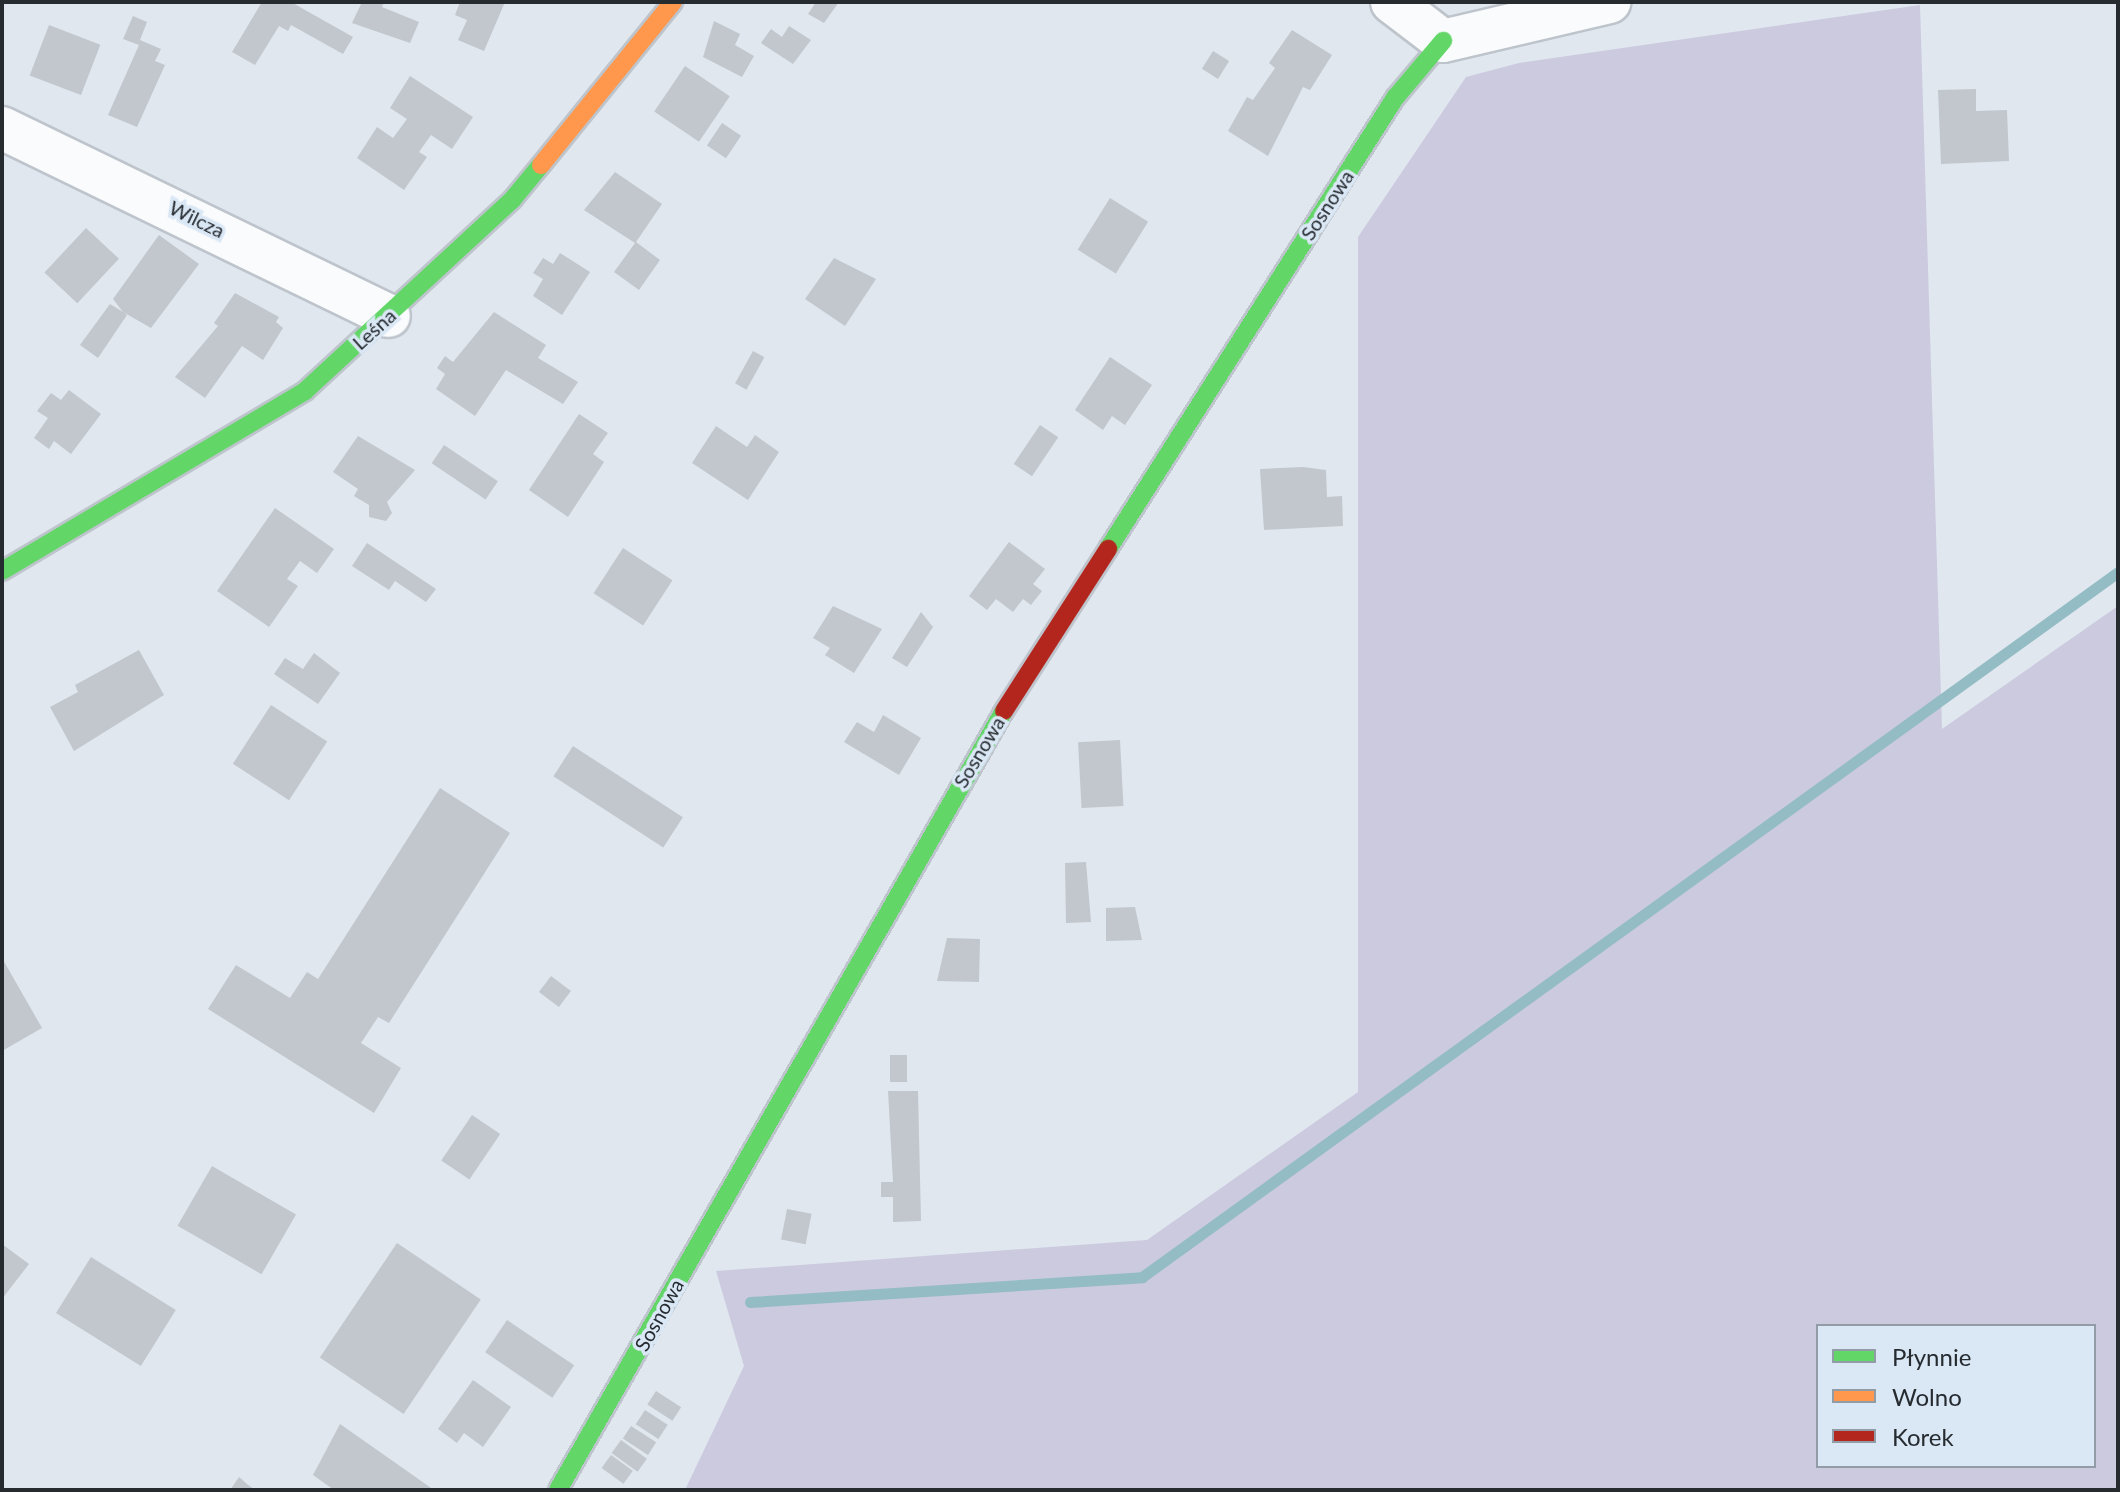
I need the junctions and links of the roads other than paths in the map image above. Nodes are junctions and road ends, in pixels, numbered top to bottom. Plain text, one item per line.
1 (673, 2) edge
2 (1392, 2) edge
3 (1609, 2) edge
4 (1443, 41) junction
5 (2, 128) edge
6 (389, 316) junction
7 (2, 571) edge
8 (558, 1490) edge

1 - 6 street, Leśna
2 - 4 street
3 - 4 street
4 - 8 street, Sosnowa
5 - 6 street, Wilcza
6 - 7 street, Leśna

